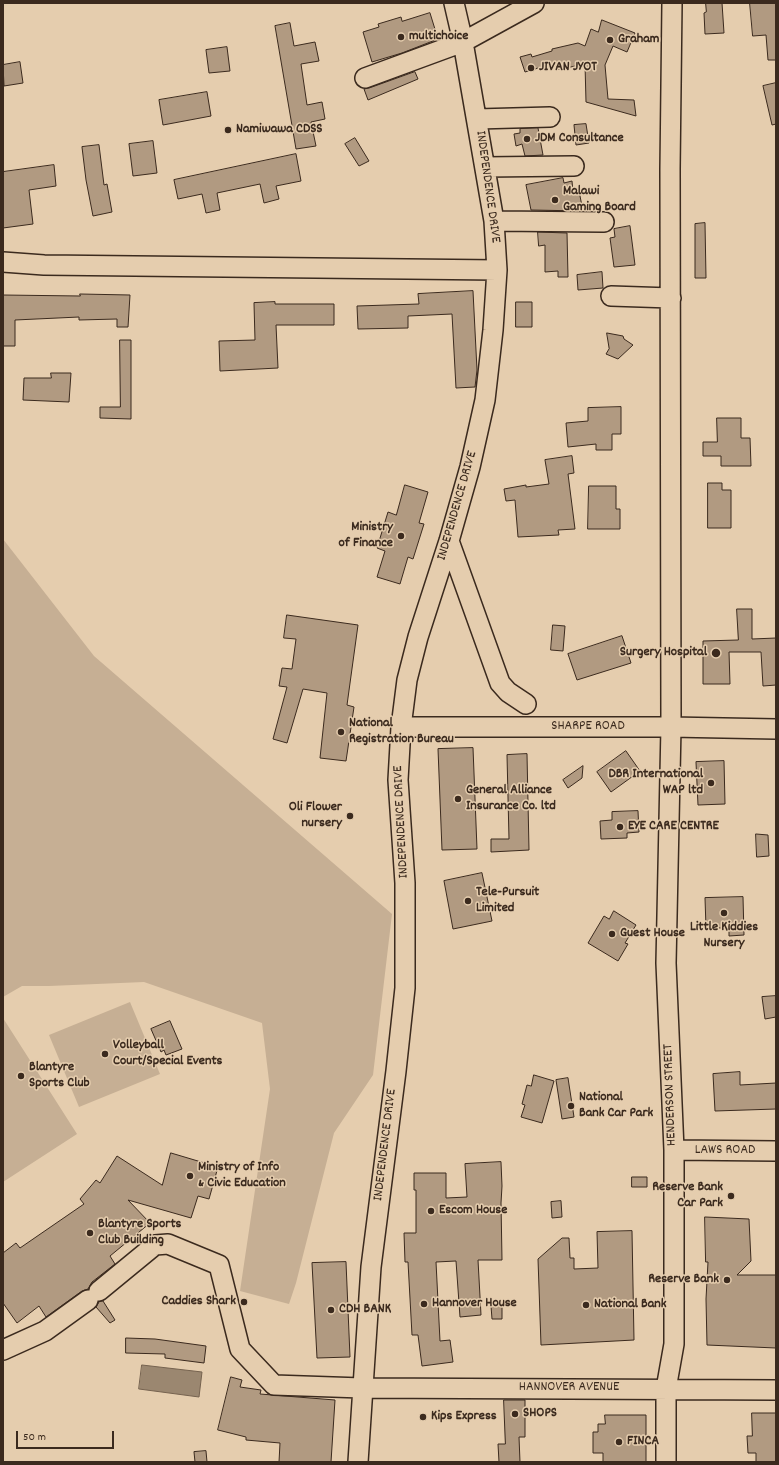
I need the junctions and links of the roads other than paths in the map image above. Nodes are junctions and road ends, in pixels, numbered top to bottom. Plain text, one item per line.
1 (454, 3) edge
2 (534, 3) edge
3 (672, 3) edge
4 (463, 42) junction
5 (365, 78) dead end
6 (550, 117) dead end
7 (477, 119) junction
8 (574, 166) dead end
9 (486, 167) junction
10 (494, 221) junction
11 (604, 222) dead end
12 (3, 262) edge
13 (497, 270) junction
14 (611, 296) dead end
15 (671, 298) junction
16 (449, 541) junction
17 (526, 704) dead end
18 (401, 727) junction
19 (672, 727) junction
20 (776, 729) edge
21 (674, 1150) junction
22 (776, 1151) edge
23 (3, 1350) edge
24 (362, 1388) junction
25 (666, 1389) junction
26 (776, 1390) edge
27 (358, 1462) edge
28 (666, 1462) edge

1 - 4 street, INDEPENDENCE DRIVE
2 - 4 street
3 - 15 street, HENDERSON STREET
4 - 5 street
4 - 7 street, INDEPENDENCE DRIVE
6 - 7 street
7 - 9 street, INDEPENDENCE DRIVE
8 - 9 street
9 - 10 street, INDEPENDENCE DRIVE
10 - 11 street
10 - 13 street, INDEPENDENCE DRIVE
12 - 13 street
13 - 16 street, INDEPENDENCE DRIVE
14 - 15 street
15 - 19 street, HENDERSON STREET
16 - 17 street
16 - 18 street, INDEPENDENCE DRIVE
18 - 19 street, SHARPE ROAD
18 - 24 street, INDEPENDENCE DRIVE
19 - 20 street, SHARPE ROAD
19 - 21 street, HENDERSON STREET
21 - 22 street, LAWS ROAD
21 - 25 street, HENDERSON STREET
23 - 24 street, HANNOVER AVENUE
24 - 25 street, HANNOVER AVENUE
24 - 27 street, INDEPENDENCE DRIVE
25 - 26 street, HANNOVER AVENUE
25 - 28 street, HENDERSON STREET

